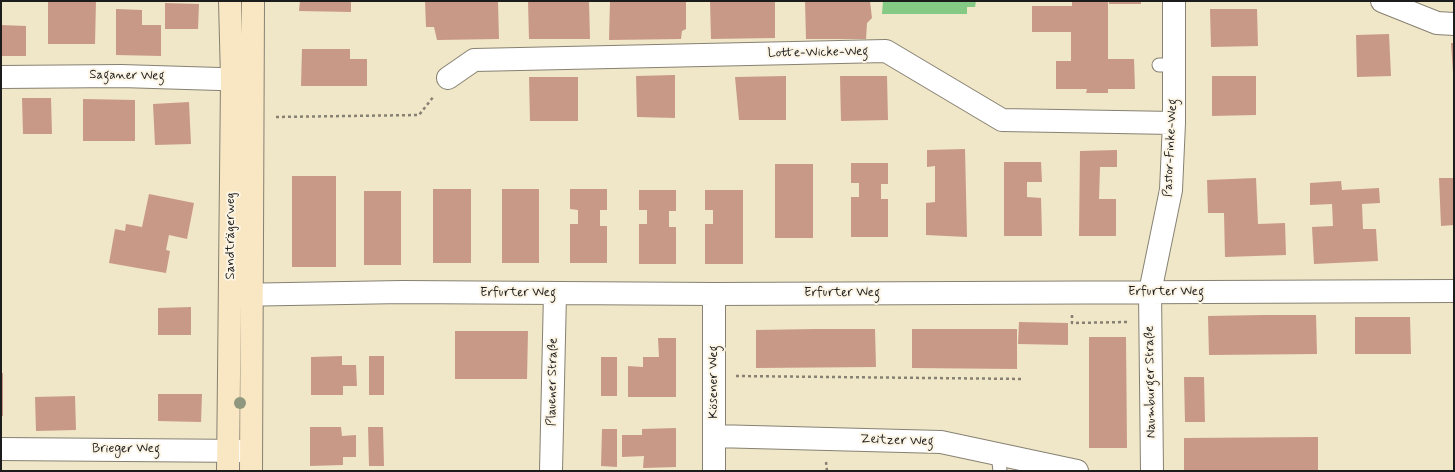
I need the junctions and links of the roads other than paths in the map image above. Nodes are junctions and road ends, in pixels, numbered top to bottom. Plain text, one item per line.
1 (230, 1) edge
2 (253, 1) edge
3 (1174, 1) edge
4 (1382, 1) edge
5 (1454, 24) edge
6 (1, 77) edge
7 (448, 78) road end
8 (242, 79) junction
9 (1174, 123) junction
10 (1454, 291) edge
11 (1150, 292) junction
12 (555, 293) junction
13 (714, 294) junction
14 (241, 295) junction
15 (714, 436) junction
16 (1, 449) edge
17 (229, 460) edge
18 (251, 461) edge
19 (999, 463) edge
20 (551, 471) edge
21 (714, 471) edge
22 (1077, 471) edge
23 (1152, 471) edge

1 - 8 main road, Sandträgerweg
2 - 8 main road, Sandträgerweg
3 - 9 street, Pastor-Finke-Weg
4 - 5 street
6 - 8 street, Saganer Weg
7 - 9 street, Lotte-Wicke-Weg
8 - 14 main road, Sandträgerweg
8 - 14 main road, Sandträgerweg
9 - 11 street, Pastor-Finke-Weg
10 - 11 street, Erfurter Weg
11 - 13 street, Erfurter Weg
11 - 23 street, Naumburger Straße
12 - 13 street, Erfurter Weg
12 - 14 street, Erfurter Weg
12 - 20 street, Plauener Straße
13 - 15 street, Kösener Weg
14 - 17 main road, Sandträgerweg
14 - 18 main road, Sandträgerweg
15 - 19 street, Zeitzer Weg
15 - 21 street, Kösener Weg
16 - 17 street, Brieger Weg
17 - 18 street, Brieger Weg
19 - 22 street, Zeitzer Weg

